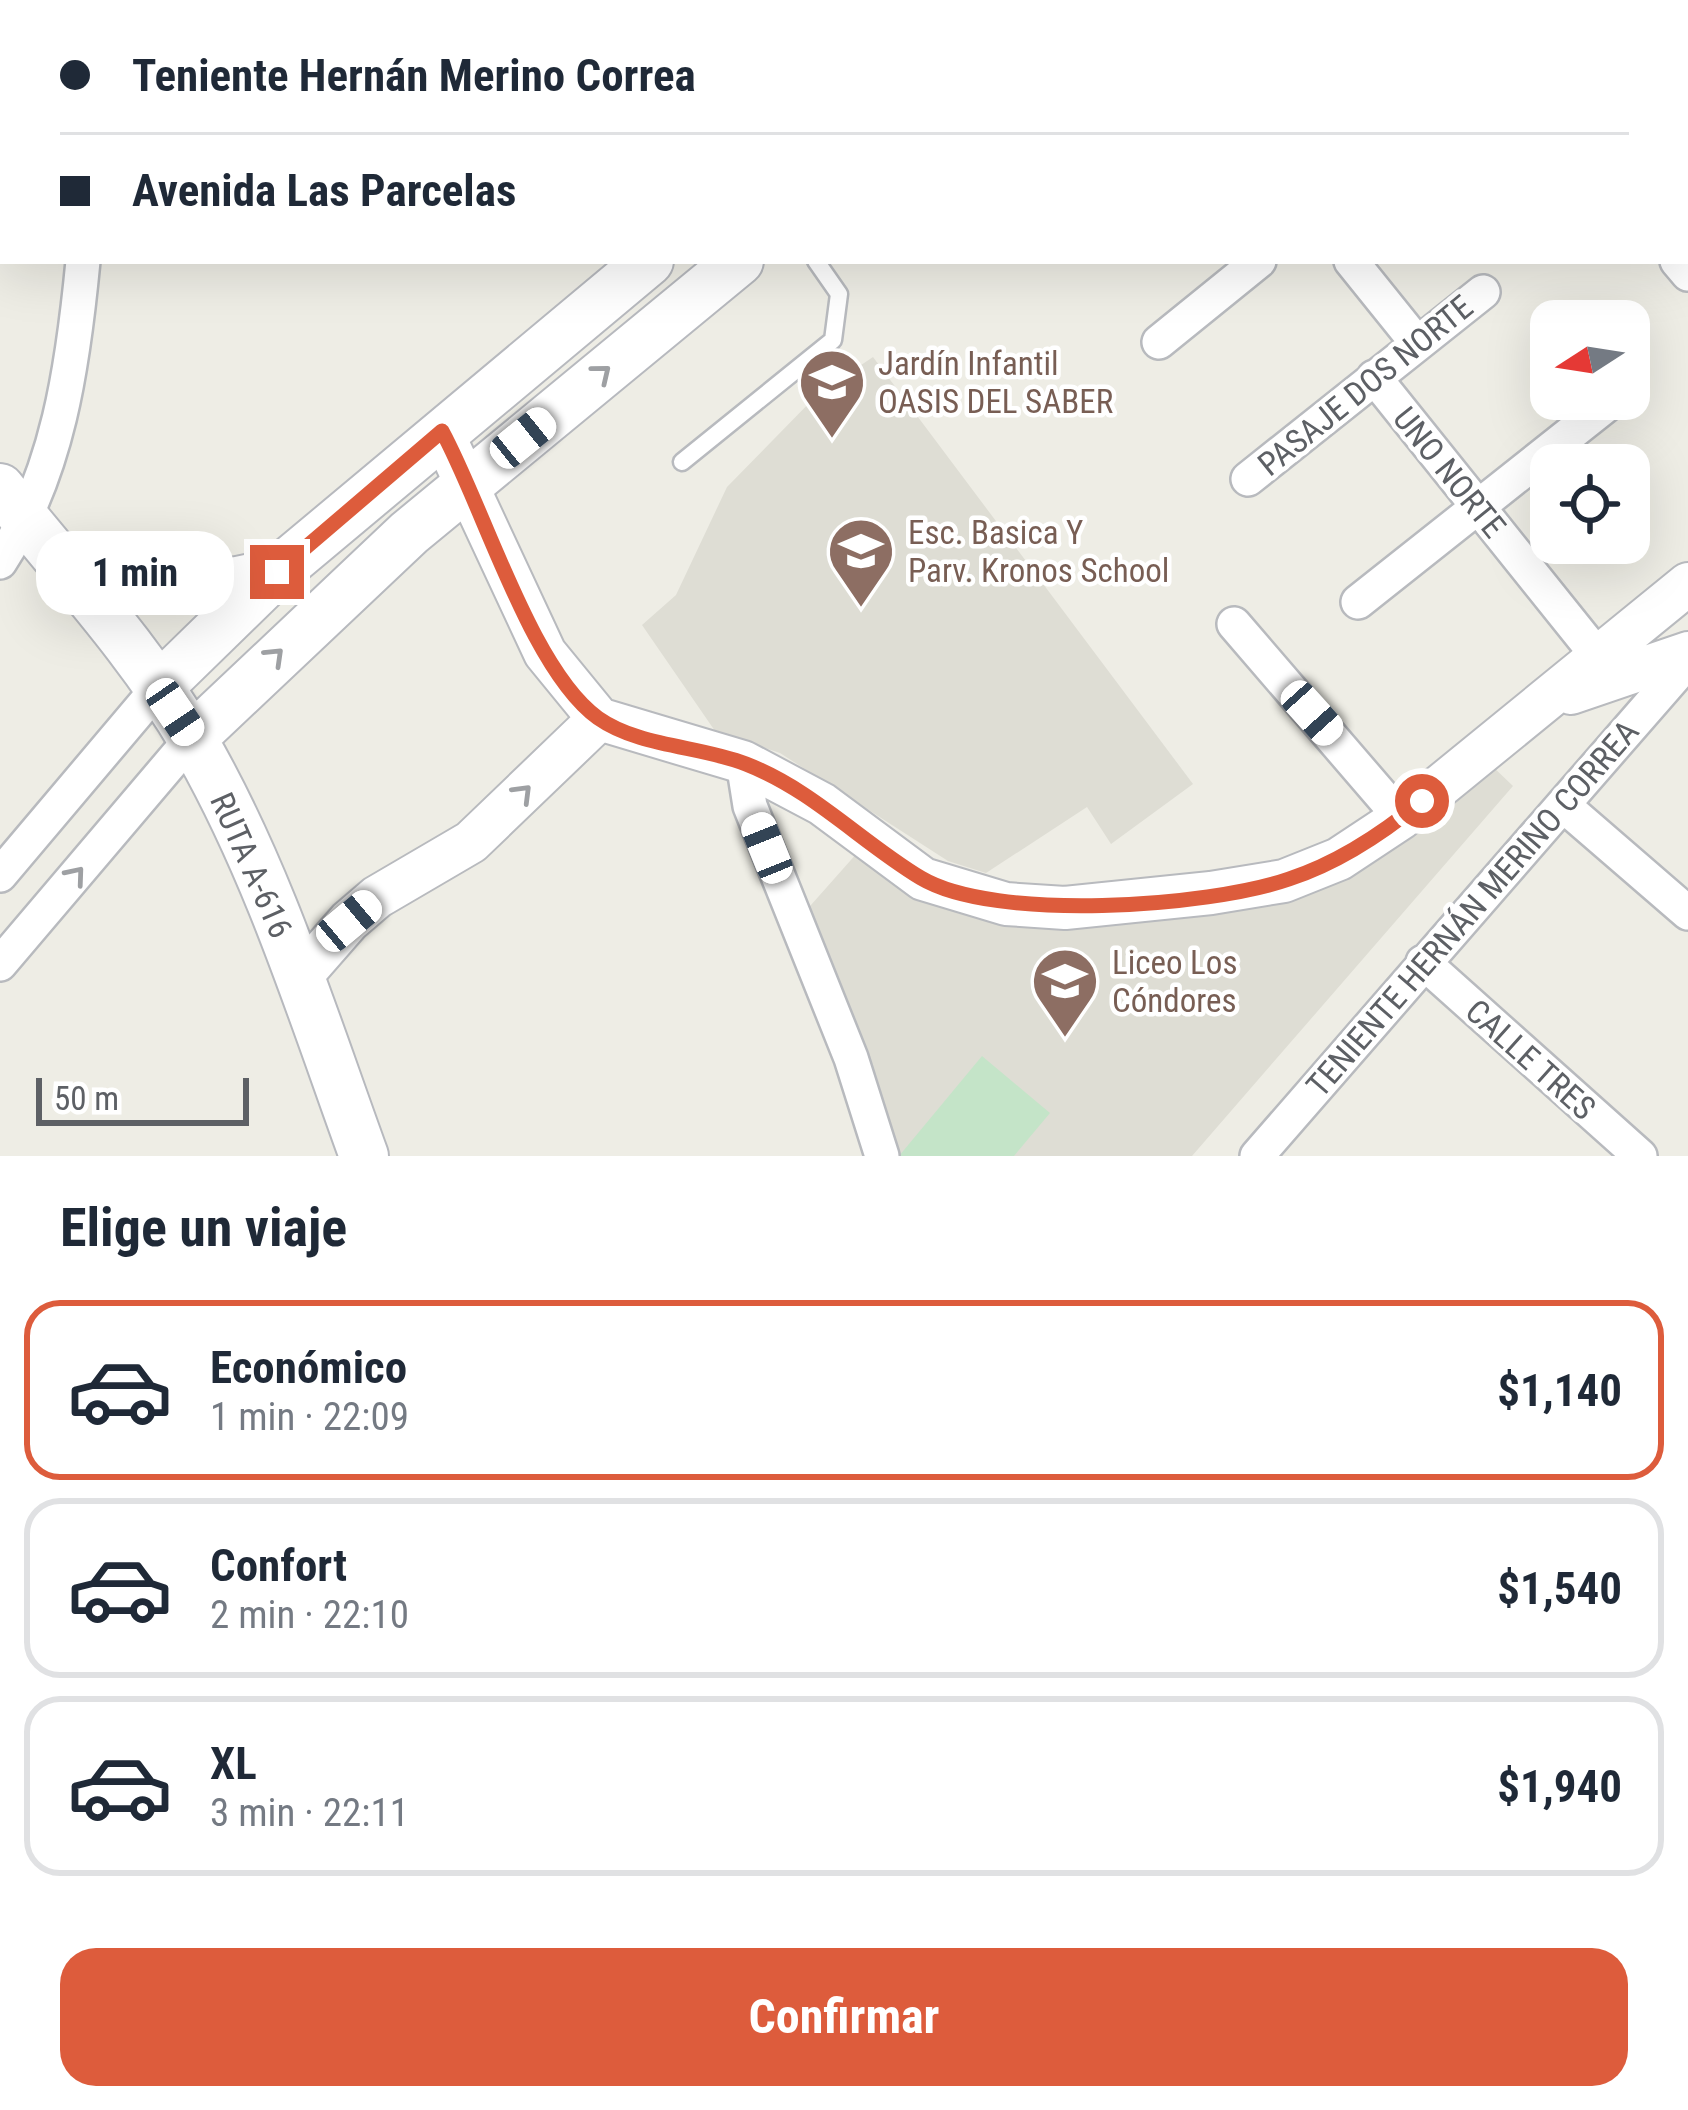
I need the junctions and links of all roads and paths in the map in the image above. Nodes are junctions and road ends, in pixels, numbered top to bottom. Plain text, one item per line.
1 (83, 264) edge
2 (645, 264) edge
3 (735, 264) edge
4 (818, 264) edge
5 (1255, 264) edge
6 (1353, 264) edge
7 (1483, 292) dead end
8 (1159, 342) dead end
9 (1417, 343) junction
10 (1374, 377) junction
11 (1587, 420) edge
12 (442, 431) junction
13 (682, 462) dead end
14 (1248, 478) dead end
15 (469, 482) junction
16 (1474, 506) junction
17 (9, 524) edge
18 (277, 572) junction
19 (85, 584) junction
20 (1688, 584) edge
21 (1358, 602) dead end
22 (1234, 624) dead end
23 (1688, 657) edge
24 (1607, 668) junction
25 (158, 688) junction
26 (599, 719) junction
27 (192, 737) junction
28 (743, 762) junction
29 (1563, 805) junction
30 (1401, 818) junction
31 (0, 875) edge
32 (1688, 913) edge
33 (1423, 962) junction
34 (0, 964) edge
35 (299, 977) junction
36 (1274, 1150) edge
37 (364, 1156) edge
38 (882, 1156) edge
39 (1640, 1156) edge

1 - 17 street
2 - 12 main road
15 -> 3 main road
4 - 13 lane
5 - 8 street
6 - 9 street
7 - 9 street, PASAJE DOS NORTE
9 - 10 street, PASAJE DOS NORTE
10 - 14 street, PASAJE DOS NORTE
10 - 16 street, UNO NORTE
11 - 16 street
12 - 15 street
12 - 18 main road
15 - 26 street
27 -> 15 main road
16 - 21 street
16 - 24 street, UNO NORTE
17 - 19 main road, RUTA A-616
18 - 19 main road
18 - 25 main road
19 - 25 main road, RUTA A-616
20 - 24 street, TENIENTE HERNÁN MERINO CORREA
22 - 30 street
23 - 24 street, TENIENTE HERNÁN MERINO CORREA
23 - 29 street, TENIENTE HERNÁN MERINO CORREA
24 - 30 street, TENIENTE HERNÁN MERINO CORREA
25 - 27 main road, RUTA A-616
25 - 31 street
26 - 28 street, TENIENTE HERNÁN MERINO CORREA
35 -> 26 street
34 -> 27 street
27 - 35 main road, RUTA A-616
28 - 30 street, TENIENTE HERNÁN MERINO CORREA
28 - 38 street
29 - 32 street
29 - 33 street, TENIENTE HERNÁN MERINO CORREA
33 - 36 street, TENIENTE HERNÁN MERINO CORREA
33 - 39 street, CALLE TRES
35 - 37 main road, RUTA A-616

